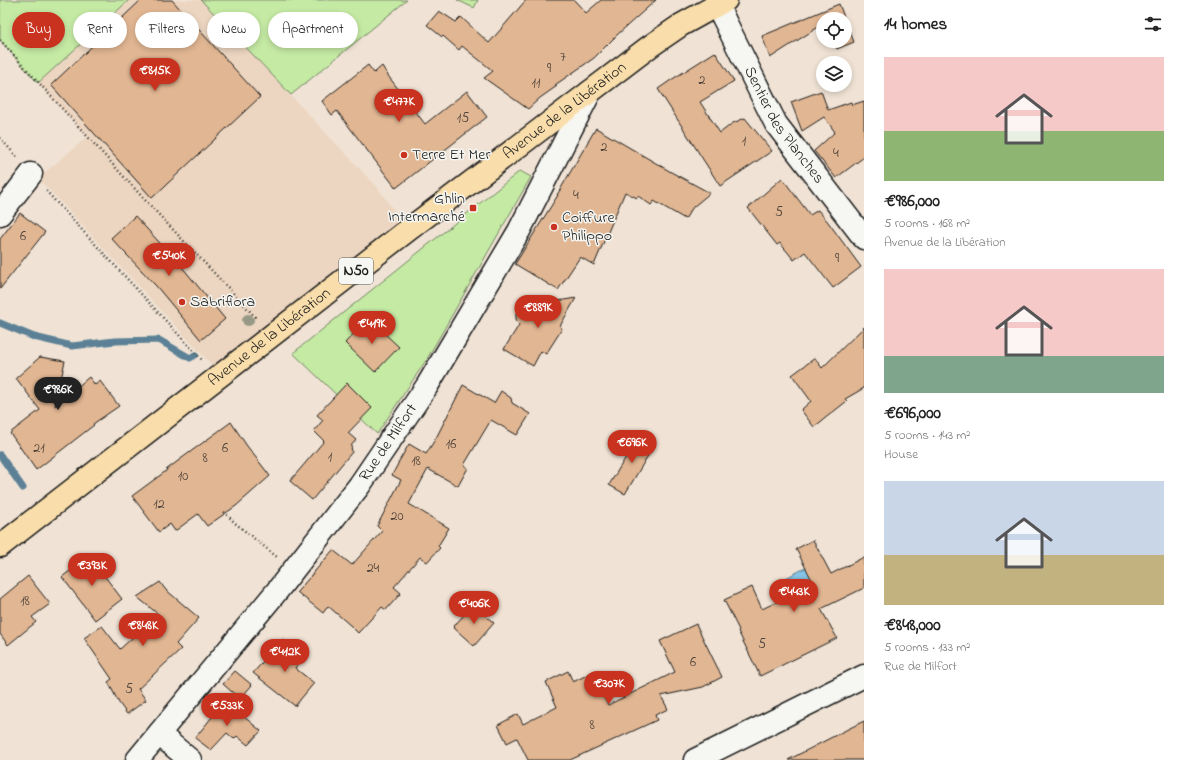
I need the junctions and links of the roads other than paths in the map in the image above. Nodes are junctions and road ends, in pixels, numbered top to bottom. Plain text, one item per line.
1 (720, 2) edge
2 (590, 92) junction
3 (31, 174) road end
4 (0, 214) edge
5 (864, 238) edge
6 (0, 546) edge
7 (864, 676) edge
8 (159, 734) junction
9 (137, 760) edge
10 (190, 760) edge
11 (695, 760) edge

1 - 2 main road, Avenue de la Libération / N50
1 - 5 street, Sentier des Planches
2 - 6 main road, Avenue de la Libération / N50
2 - 8 street, Rue de Milfort
3 - 4 street
7 - 11 street
8 - 9 street, Rue de Milfort
8 - 10 street

